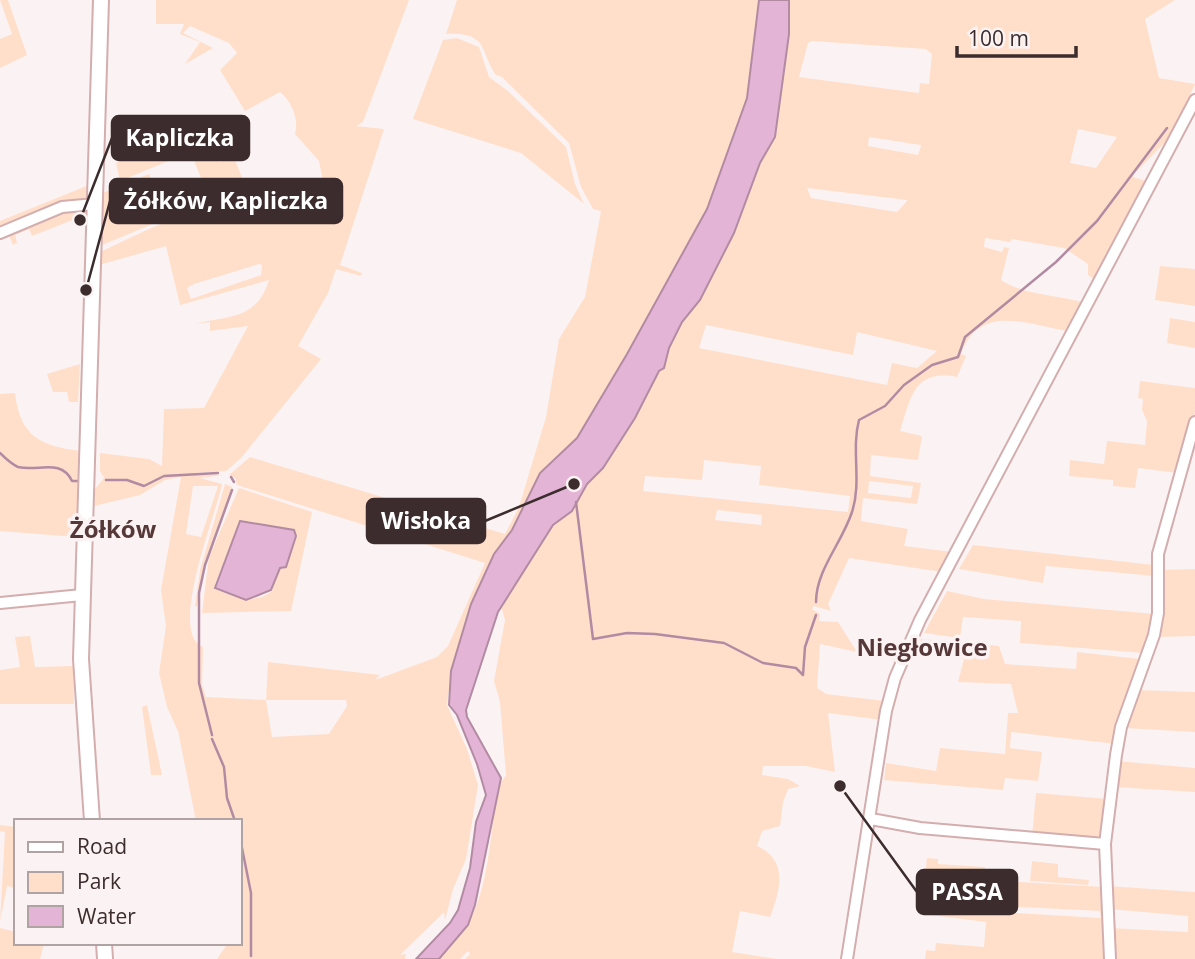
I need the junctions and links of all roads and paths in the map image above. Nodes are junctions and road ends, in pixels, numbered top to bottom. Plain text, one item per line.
1 (101, 0) edge
2 (1195, 100) edge
3 (95, 204) junction
4 (0, 233) edge
5 (1195, 422) edge
6 (82, 595) junction
7 (0, 603) edge
8 (92, 819) edge
9 (871, 819) junction
10 (1105, 844) junction
11 (847, 959) edge
12 (1110, 959) edge

1 - 3 main road
2 - 9 street
3 - 4 street
3 - 6 main road
5 - 10 street
6 - 7 street
6 - 8 main road
9 - 10 street
9 - 11 street
10 - 12 street

